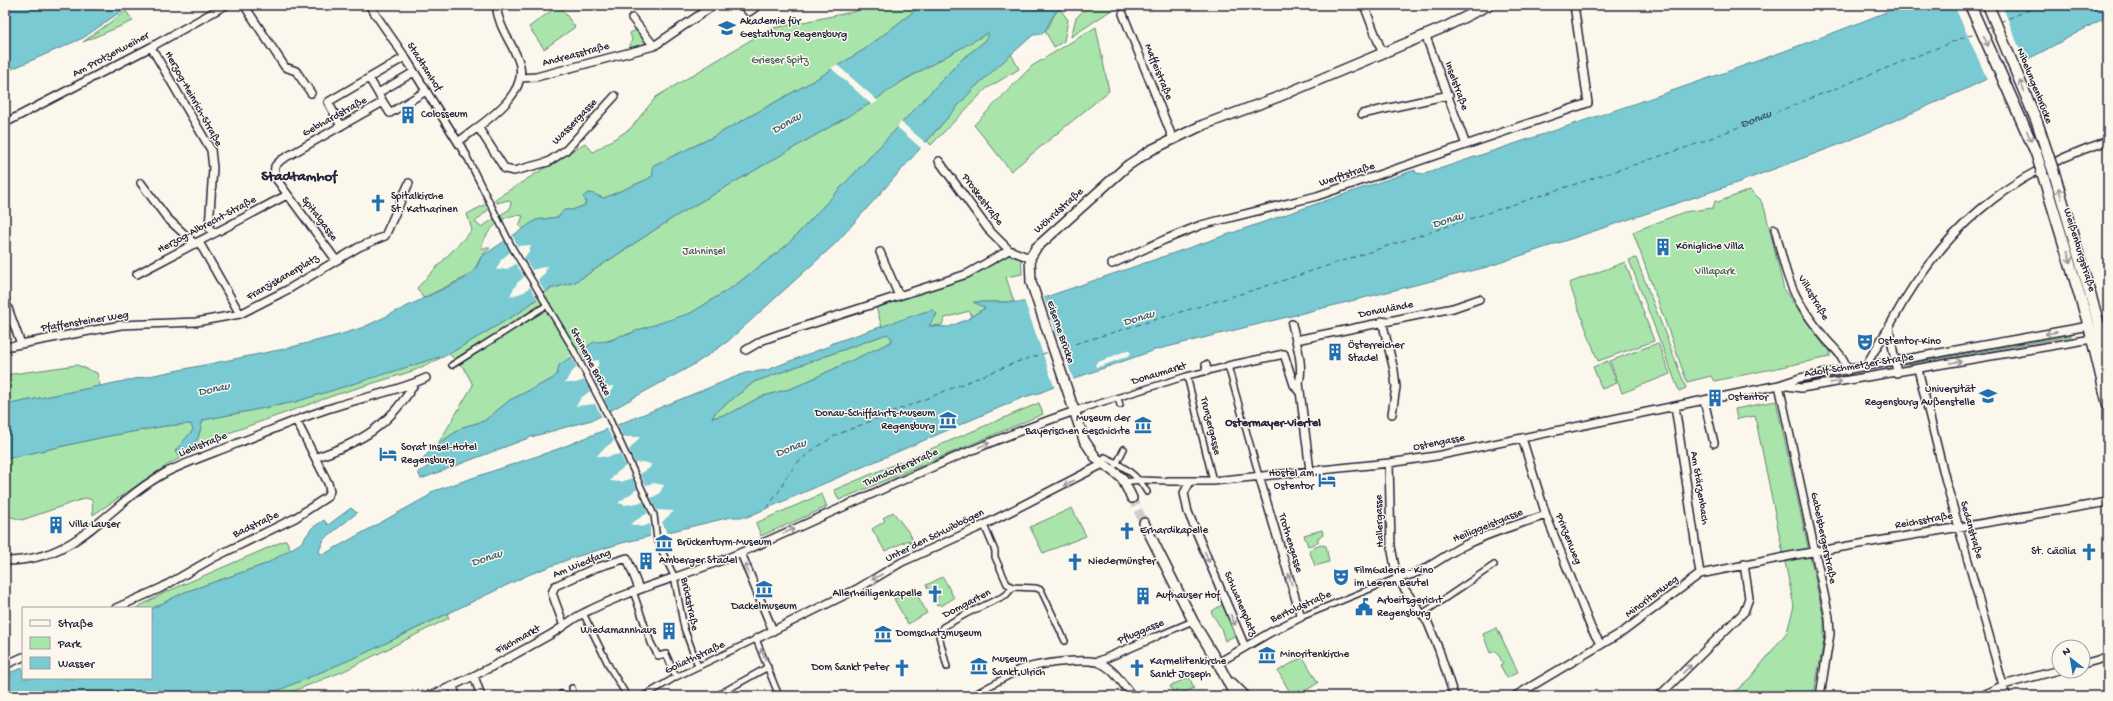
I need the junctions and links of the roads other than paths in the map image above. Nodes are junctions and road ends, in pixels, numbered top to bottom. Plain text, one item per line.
1 (226, 5) edge
2 (244, 5) edge
3 (369, 5) edge
4 (496, 5) edge
5 (714, 5) edge
6 (743, 5) edge
7 (758, 5) edge
8 (1364, 5) edge
9 (1489, 5) edge
10 (1574, 5) edge
11 (1970, 5) edge
12 (1988, 5) edge
13 (1123, 14) dead end
14 (632, 18) dead end
15 (1425, 34) junction
16 (654, 46) junction
17 (151, 47) junction
18 (1382, 52) junction
19 (405, 57) junction
20 (414, 72) junction
21 (369, 78) junction
22 (520, 78) junction
23 (426, 91) junction
24 (311, 93) dead end
25 (378, 93) junction
26 (1449, 95) junction
27 (615, 96) dead end
28 (383, 102) junction
29 (1362, 114) dead end
30 (5, 123) edge
31 (341, 126) junction
32 (478, 127) junction
33 (1173, 139) junction
34 (2108, 141) edge
35 (458, 142) junction
36 (1466, 145) junction
37 (466, 155) joint
38 (939, 161) dead end
39 (274, 170) joint
40 (2055, 176) joint
41 (141, 183) dead end
42 (409, 183) dead end
43 (287, 195) junction
44 (1776, 229) dead end
45 (213, 234) junction
46 (197, 243) junction
47 (1009, 250) junction
48 (880, 252) dead end
49 (1030, 258) junction
50 (336, 260) junction
51 (1112, 264) dead end
52 (137, 274) dead end
53 (898, 296) junction
54 (1479, 299) dead end
55 (5, 300) edge
56 (547, 305) junction
57 (240, 314) junction
58 (1382, 321) junction
59 (1292, 324) dead end
60 (2099, 325) edge
61 (1889, 326) junction
62 (2100, 337) edge
63 (1296, 340) junction
64 (21, 344) junction
65 (5, 347) edge
66 (746, 350) dead end
67 (1896, 362) junction
68 (452, 365) dead end
69 (1228, 366) junction
70 (1866, 367) junction
71 (1918, 369) junction
72 (2108, 370) edge
73 (1847, 371) junction
74 (1897, 373) junction
75 (1187, 376) junction
76 (426, 378) dead end
77 (415, 383) junction
78 (1779, 385) junction
79 (1301, 393) junction
80 (1721, 397) tunnel mouth
81 (1118, 398) junction
82 (1120, 404) dead end
83 (2108, 405) edge
84 (1675, 406) junction
85 (1084, 408) joint
86 (1073, 412) junction
87 (1392, 414) dead end
88 (296, 420) junction
89 (1522, 438) junction
90 (1714, 443) dead end
91 (1124, 450) dead end
92 (316, 457) junction
93 (1104, 461) junction
94 (1389, 463) junction
95 (1116, 464) junction
96 (1310, 471) junction
97 (1258, 476) junction
98 (1140, 480) junction
99 (1168, 481) joint
100 (1213, 481) junction
101 (1124, 482) junction
102 (1190, 482) junction
103 (1147, 492) dead end
104 (1132, 498) tunnel mouth
105 (2108, 502) edge
106 (1546, 515) junction
107 (1144, 523) tunnel mouth
108 (984, 525) junction
109 (1959, 526) junction
110 (657, 540) dead end
111 (660, 547) dead end
112 (1815, 552) junction
113 (741, 553) junction
114 (5, 560) edge
115 (1744, 564) junction
116 (1494, 565) dead end
117 (1700, 574) junction
118 (674, 576) junction
119 (1397, 578) junction
120 (1013, 587) junction
121 (636, 590) junction
122 (118, 607) edge
123 (583, 613) junction
124 (1422, 614) junction
125 (1301, 616) junction
126 (1193, 621) junction
127 (564, 626) junction
128 (773, 631) junction
129 (1155, 637) joint
130 (756, 639) junction
131 (1065, 641) dead end
132 (1600, 645) junction
133 (1245, 647) junction
134 (22, 657) edge
135 (2108, 657) edge
136 (1097, 662) junction
137 (2091, 662) edge
138 (1218, 663) junction
139 (5, 665) edge
140 (698, 666) junction
141 (768, 667) junction
142 (948, 667) dead end
143 (1017, 672) joint
144 (2051, 672) edge
145 (474, 676) junction
146 (1225, 676) junction
147 (676, 677) junction
148 (2003, 685) junction
149 (453, 686) junction
150 (572, 688) dead end
151 (975, 695) edge
152 (429, 696) edge
153 (456, 696) edge
154 (481, 696) edge
155 (574, 696) edge
156 (627, 696) edge
157 (646, 696) edge
158 (716, 696) edge
159 (780, 696) edge
160 (1132, 696) edge
161 (1235, 696) edge
162 (1245, 696) edge
163 (1454, 696) edge
164 (1515, 696) edge
165 (1659, 696) edge
166 (1820, 696) edge
167 (1982, 696) edge
168 (2006, 696) edge

1 - 17 street, Am Protzenweiher
2 - 24 street
3 - 19 street, Stadtamhof
4 - 22 street
5 - 16 street, Andreasstraße
6 - 7 street
8 - 18 street
9 - 15 street, Wöhrdstraße
10 - 36 street, Werftstraße
11 -> 60 main road, Weißenburgstraße, bridge
40 -> 12 main road, Nibelungenbrücke, bridge
13 - 33 street, Maffeistraße
14 - 16 street
15 - 18 street, Wöhrdstraße
15 - 26 street, Inselstraße
16 - 22 street, Andreasstraße
17 - 30 street, Am Protzenweiher
17 - 45 street, Herzog-Heinrich-Straße
18 - 33 street, Wöhrdstraße
19 - 20 street, Stadtamhof
19 - 21 street
20 - 23 street, Stadtamhof
20 - 25 street
21 - 25 street
21 - 31 street
22 - 32 street
23 - 28 street, Gebhardstraße
23 - 35 street, Stadtamhof
25 - 28 street
26 - 29 street
26 - 36 street, Inselstraße
27 - 32 street, Wassergasse
28 - 31 street, Gebhardstraße
31 - 39 street, Gebhardstraße
32 - 35 street
33 - 49 street, Wöhrdstraße
34 - 61 street
35 - 37 street, Stadtamhof
36 - 51 street, Werftstraße
37 - 56 street, Steinerne Brücke
38 - 47 street, Proskestraße
39 - 43 street, Spitalgasse
60 -> 40 main road, Weißenburgstraße
41 - 46 street
42 - 50 street, Franziskanerplatz
43 - 45 street, Herzog-Albrecht-Straße
43 - 50 street, Spitalgasse
44 - 73 street, Villastraße
45 - 46 street, Herzog-Albrecht-Straße
46 - 52 street, Herzog-Albrecht-Straße
46 - 57 street
47 - 49 street
47 - 53 street
48 - 53 street
49 - 86 street, Eiserne Brücke
50 - 57 street, Franziskanerplatz
53 - 66 street
54 - 58 street, Donaulände
55 - 64 street
56 - 68 street
56 - 110 street, Steinerne Brücke
57 - 64 street, Pfaffensteiner Weg
58 - 63 street, Donaulände
58 - 87 street
59 - 63 street
60 - 62 main road, Weißenburgstraße
60 -> 67 street, Adolf-Schmetzer-Straße
61 - 67 street
61 - 70 street
71 -> 62 street, Adolf-Schmetzer-Straße
62 - 72 main road, Weißenburgstraße
62 - 83 main road, Weißenburgstraße
63 - 79 street
64 - 65 street, Pfaffensteiner Weg
67 - 70 street, Adolf-Schmetzer-Straße
67 - 74 street
69 - 75 street, Donaumarkt
69 - 79 street, Donaumarkt
69 - 97 street
70 - 73 street, Adolf-Schmetzer-Straße
71 - 74 street, Adolf-Schmetzer-Straße
71 - 109 street, Sedanstraße
73 - 78 street, Adolf-Schmetzer-Straße
78 -> 74 street, Adolf-Schmetzer-Straße
75 - 81 street, Donaumarkt
75 - 100 street, Trunzergasse
76 - 77 street, Lieblstraße
77 - 88 street, Lieblstraße
77 - 92 street
78 - 80 street
78 - 112 street, Gabelsbergerstraße
79 - 96 street
81 - 82 street
81 - 85 street, Donaumarkt
84 - 89 street, Ostengasse
84 - 90 street, Ostengasse
84 - 117 street, Am Stärzenbach
85 - 86 street, Donaumarkt
86 - 93 street, Eiserne Brücke
113 -> 86 street, Thundorferstraße
88 - 92 street, Badstraße
88 - 114 street, Lieblstraße
89 - 94 street, Ostengasse
89 - 106 street, Prinzenweg
91 - 95 street
92 - 122 street, Badstraße
93 - 95 street
93 - 101 street, Eiserne Brücke
93 -> 108 street, Unter den Schwibbögen
94 - 96 street, Ostengasse
94 - 119 street, Hallergasse
95 - 98 street
96 - 97 street, Ostengasse
97 - 100 street, Ostengasse
125 -> 97 street, Trothengasse
98 - 99 street
98 - 101 street
98 - 103 street
99 - 102 street, Ostengasse
100 - 102 street, Ostengasse
101 - 104 street, Eiserne Brücke
102 -> 133 street, Schwanenplatz
105 - 109 street, Reichsstraße
106 - 119 street, Heiliggeistgasse
106 - 132 street, Prinzenweg
107 - 126 street
108 - 120 street
108 -> 128 street, Unter den Schwibbögen
109 - 112 street, Reichsstraße
109 - 148 street, Sedanstraße
111 - 118 street, Brückstraße
112 - 115 street, Minoritenweg
112 - 166 street, Gabelsbergerstraße
113 - 118 street, Thundorferstraße
128 -> 113 street
115 - 117 street, Minoritenweg
165 -> 115 street
116 - 124 street
117 - 132 street, Minoritenweg
118 - 121 street, Thundorferstraße
118 - 140 street, Brückstraße
119 - 124 street
119 - 125 street, Bertoldstraße
120 - 131 street
120 - 142 street, Domgarten
121 - 123 street, Fischmarkt
121 - 127 street, Am Wiedfang
121 - 147 street
123 - 127 street, Fischmarkt
123 - 156 street
124 - 163 street
125 - 133 street, Bertoldstraße
126 - 129 street, Pfluggasse
126 - 138 street
127 - 145 street, Fischmarkt
128 - 130 street, Unter den Schwibbögen
129 - 136 street, Pfluggasse
130 - 140 street, Goliathstraße
141 -> 130 street
132 - 164 street, Minoritenweg
133 - 138 street, Bertoldstraße
134 - 139 street
135 - 137 street
136 - 143 street
136 - 160 street
138 - 146 street
140 - 147 street, Goliathstraße
141 - 158 street
141 - 159 street
143 - 151 street
144 - 148 street
145 - 149 street, Fischmarkt
145 - 154 street
146 - 161 street
146 - 162 street
147 - 157 street, Goliathstraße
148 - 167 street
148 - 168 street, Sedanstraße
149 - 152 street, Fischmarkt
149 - 153 street
150 - 155 street

